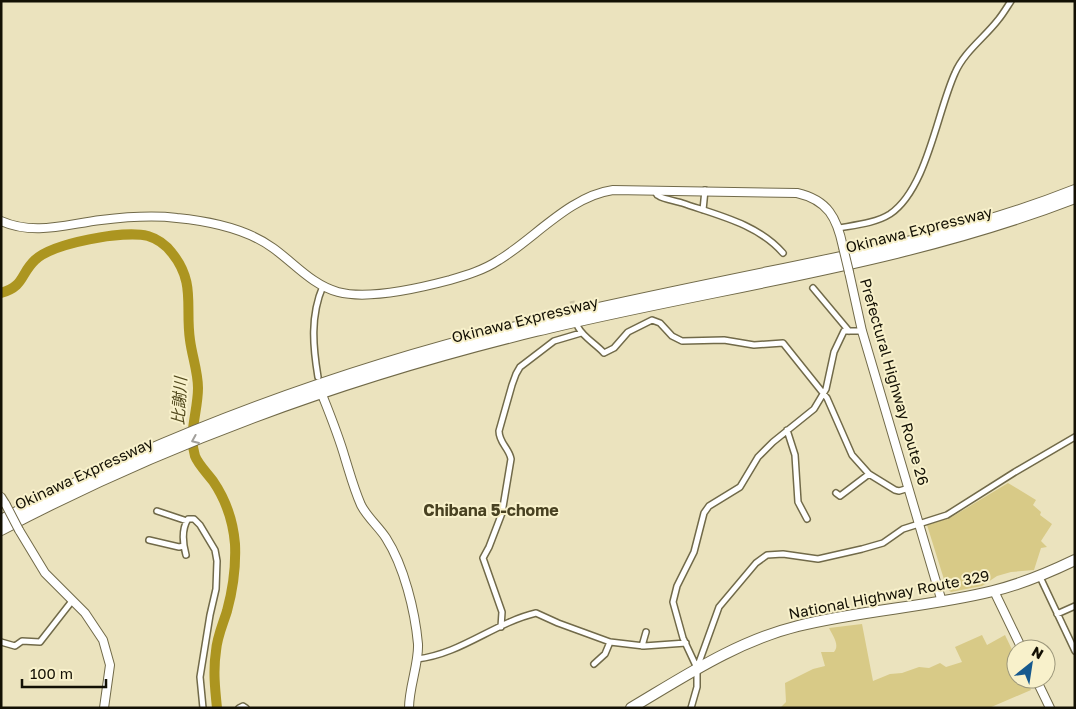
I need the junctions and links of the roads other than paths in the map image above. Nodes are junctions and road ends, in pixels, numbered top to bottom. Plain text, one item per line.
1 (1011, 1) edge
2 (656, 189) junction
3 (705, 190) junction
4 (1075, 190) edge
5 (1075, 198) edge
6 (703, 210) junction
7 (1, 221) edge
8 (839, 228) junction
9 (783, 253) dead end
10 (323, 286) junction
11 (813, 288) dead end
12 (578, 327) dead end
13 (849, 331) junction
14 (862, 331) junction
15 (581, 333) junction
16 (318, 377) dead end
17 (824, 393) junction
18 (323, 397) dead end
19 (222, 424) junction
20 (788, 430) junction
21 (1075, 437) edge
22 (163, 448) junction
23 (868, 474) junction
24 (909, 488) junction
25 (836, 493) dead end
26 (1, 497) edge
27 (157, 511) dead end
28 (1, 520) edge
29 (807, 520) dead end
30 (187, 521) junction
31 (920, 523) junction
32 (1, 530) edge
33 (149, 540) dead end
34 (184, 546) junction
35 (186, 555) dead end
36 (1075, 560) edge
37 (1040, 577) junction
38 (994, 591) junction
39 (72, 601) junction
40 (942, 602) junction
41 (1075, 606) edge
42 (1057, 614) junction
43 (501, 627) junction
44 (646, 632) dead end
45 (1017, 639) edge
46 (1, 642) edge
47 (610, 642) junction
48 (686, 643) junction
49 (642, 646) junction
50 (1075, 651) edge
51 (417, 659) junction
52 (594, 664) dead end
53 (697, 668) junction
54 (1041, 689) edge
55 (104, 708) edge
56 (202, 708) edge
57 (239, 708) edge
58 (246, 708) edge
59 (409, 708) edge
60 (631, 708) edge
61 (691, 708) edge
62 (1050, 708) edge

1 - 8 street
2 - 3 main road, Prefectural Highway Route 26
2 - 6 street
2 - 10 main road, Prefectural Highway Route 26
3 - 6 street
3 - 8 main road, Prefectural Highway Route 26
4 - 19 highway, Okinawa Expressway
5 - 19 highway, Okinawa Expressway
6 - 9 street
7 - 10 main road, Prefectural Highway Route 26
8 - 14 main road, Prefectural Highway Route 26, bridge
10 - 16 street
11 - 13 street
12 - 15 street
13 - 14 street
13 - 17 street
14 - 24 main road, Prefectural Highway Route 26
15 - 17 street
15 - 43 street
17 - 20 street
17 - 23 street
18 - 51 main road
19 - 22 highway, Okinawa Expressway
20 - 29 street
20 - 48 street
21 - 31 street
22 - 28 highway, Okinawa Expressway
22 - 32 highway, Okinawa Expressway
23 - 24 street
23 - 25 street
24 - 31 main road, Prefectural Highway Route 26
26 - 39 main road, bridge
27 - 30 street
30 - 34 street
30 - 56 street
31 - 40 main road, Prefectural Highway Route 26
31 - 53 street
33 - 34 street
34 - 35 street
36 - 37 highway, National Highway Route 329
37 - 38 highway, National Highway Route 329
37 - 42 street
38 - 40 highway, National Highway Route 329
38 - 45 main road
39 - 46 street
39 - 55 main road
40 - 53 highway, National Highway Route 329
41 - 42 street
42 - 50 street
43 - 47 street
43 - 51 street
44 - 49 street
47 - 49 street
47 - 52 street
48 - 49 street
48 - 53 street
51 - 59 main road
53 - 60 highway, National Highway Route 329
53 - 61 street
54 - 62 main road
57 - 58 street

